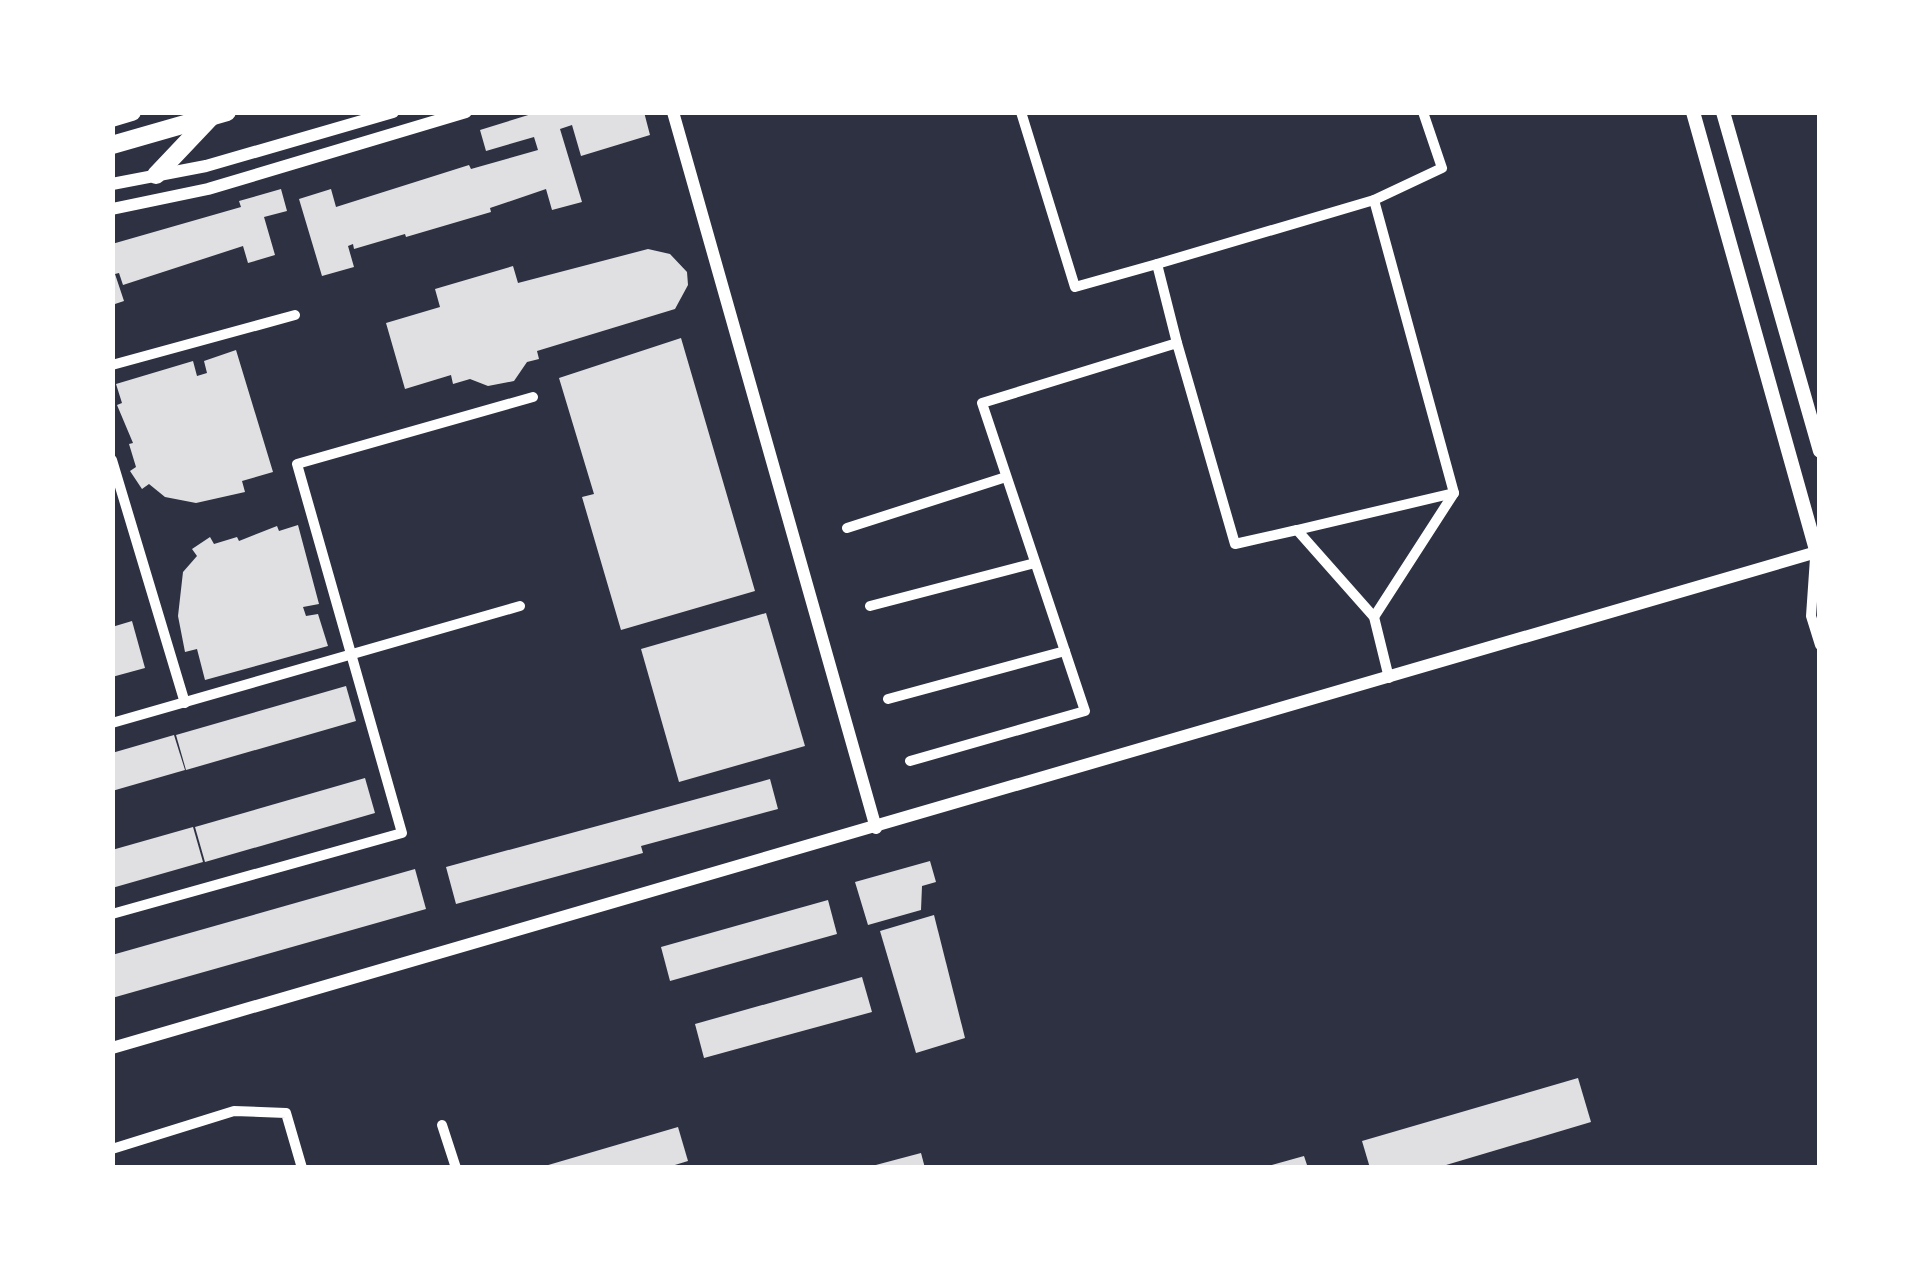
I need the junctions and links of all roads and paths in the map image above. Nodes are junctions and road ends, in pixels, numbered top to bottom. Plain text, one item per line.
1 (132, 112) edge
2 (393, 112) edge
3 (466, 112) edge
4 (673, 112) edge
5 (1021, 112) edge
6 (1423, 112) edge
7 (1694, 112) edge
8 (1723, 112) edge
9 (218, 115) edge
10 (112, 118) edge
11 (112, 145) edge
12 (156, 176) junction
13 (112, 184) edge
14 (162, 198) junction
15 (1374, 200) junction
16 (112, 209) edge
17 (1157, 264) junction
18 (295, 315) dead end
19 (1177, 344) junction
20 (112, 366) edge
21 (533, 398) dead end
22 (1820, 451) edge
23 (112, 460) edge
24 (1006, 476) junction
25 (1454, 493) junction
26 (847, 528) dead end
27 (1296, 530) junction
28 (1818, 556) edge
29 (1035, 563) junction
30 (520, 606) dead end
31 (870, 606) dead end
32 (1374, 617) junction
33 (1820, 645) edge
34 (1064, 651) junction
35 (352, 656) junction
36 (1389, 678) junction
37 (888, 699) dead end
38 (184, 702) junction
39 (112, 723) edge
40 (910, 761) dead end
41 (876, 828) junction
42 (112, 914) edge
43 (112, 1048) edge
44 (442, 1124) dead end
45 (112, 1149) edge
46 (302, 1168) edge
47 (456, 1168) edge

1 - 10 highway
2 - 12 street
3 - 14 street
4 - 41 street
5 - 17 street
6 - 15 street
7 - 28 main road
8 - 22 main road
9 - 11 highway
9 - 12 highway
12 - 13 street
12 - 14 street
14 - 16 street
15 - 17 street
15 - 25 street
17 - 19 street
18 - 20 street
19 - 24 street
19 - 27 street
21 - 35 street
23 - 38 street
24 - 26 street
24 - 29 street
25 - 27 street
25 - 32 street
27 - 32 street
28 - 33 street
28 - 36 street
29 - 31 street
29 - 34 street
30 - 35 street
32 - 36 street
34 - 37 street
34 - 40 street
35 - 38 street
35 - 42 street
36 - 41 street
38 - 39 street
41 - 43 street
44 - 47 street
45 - 46 street

